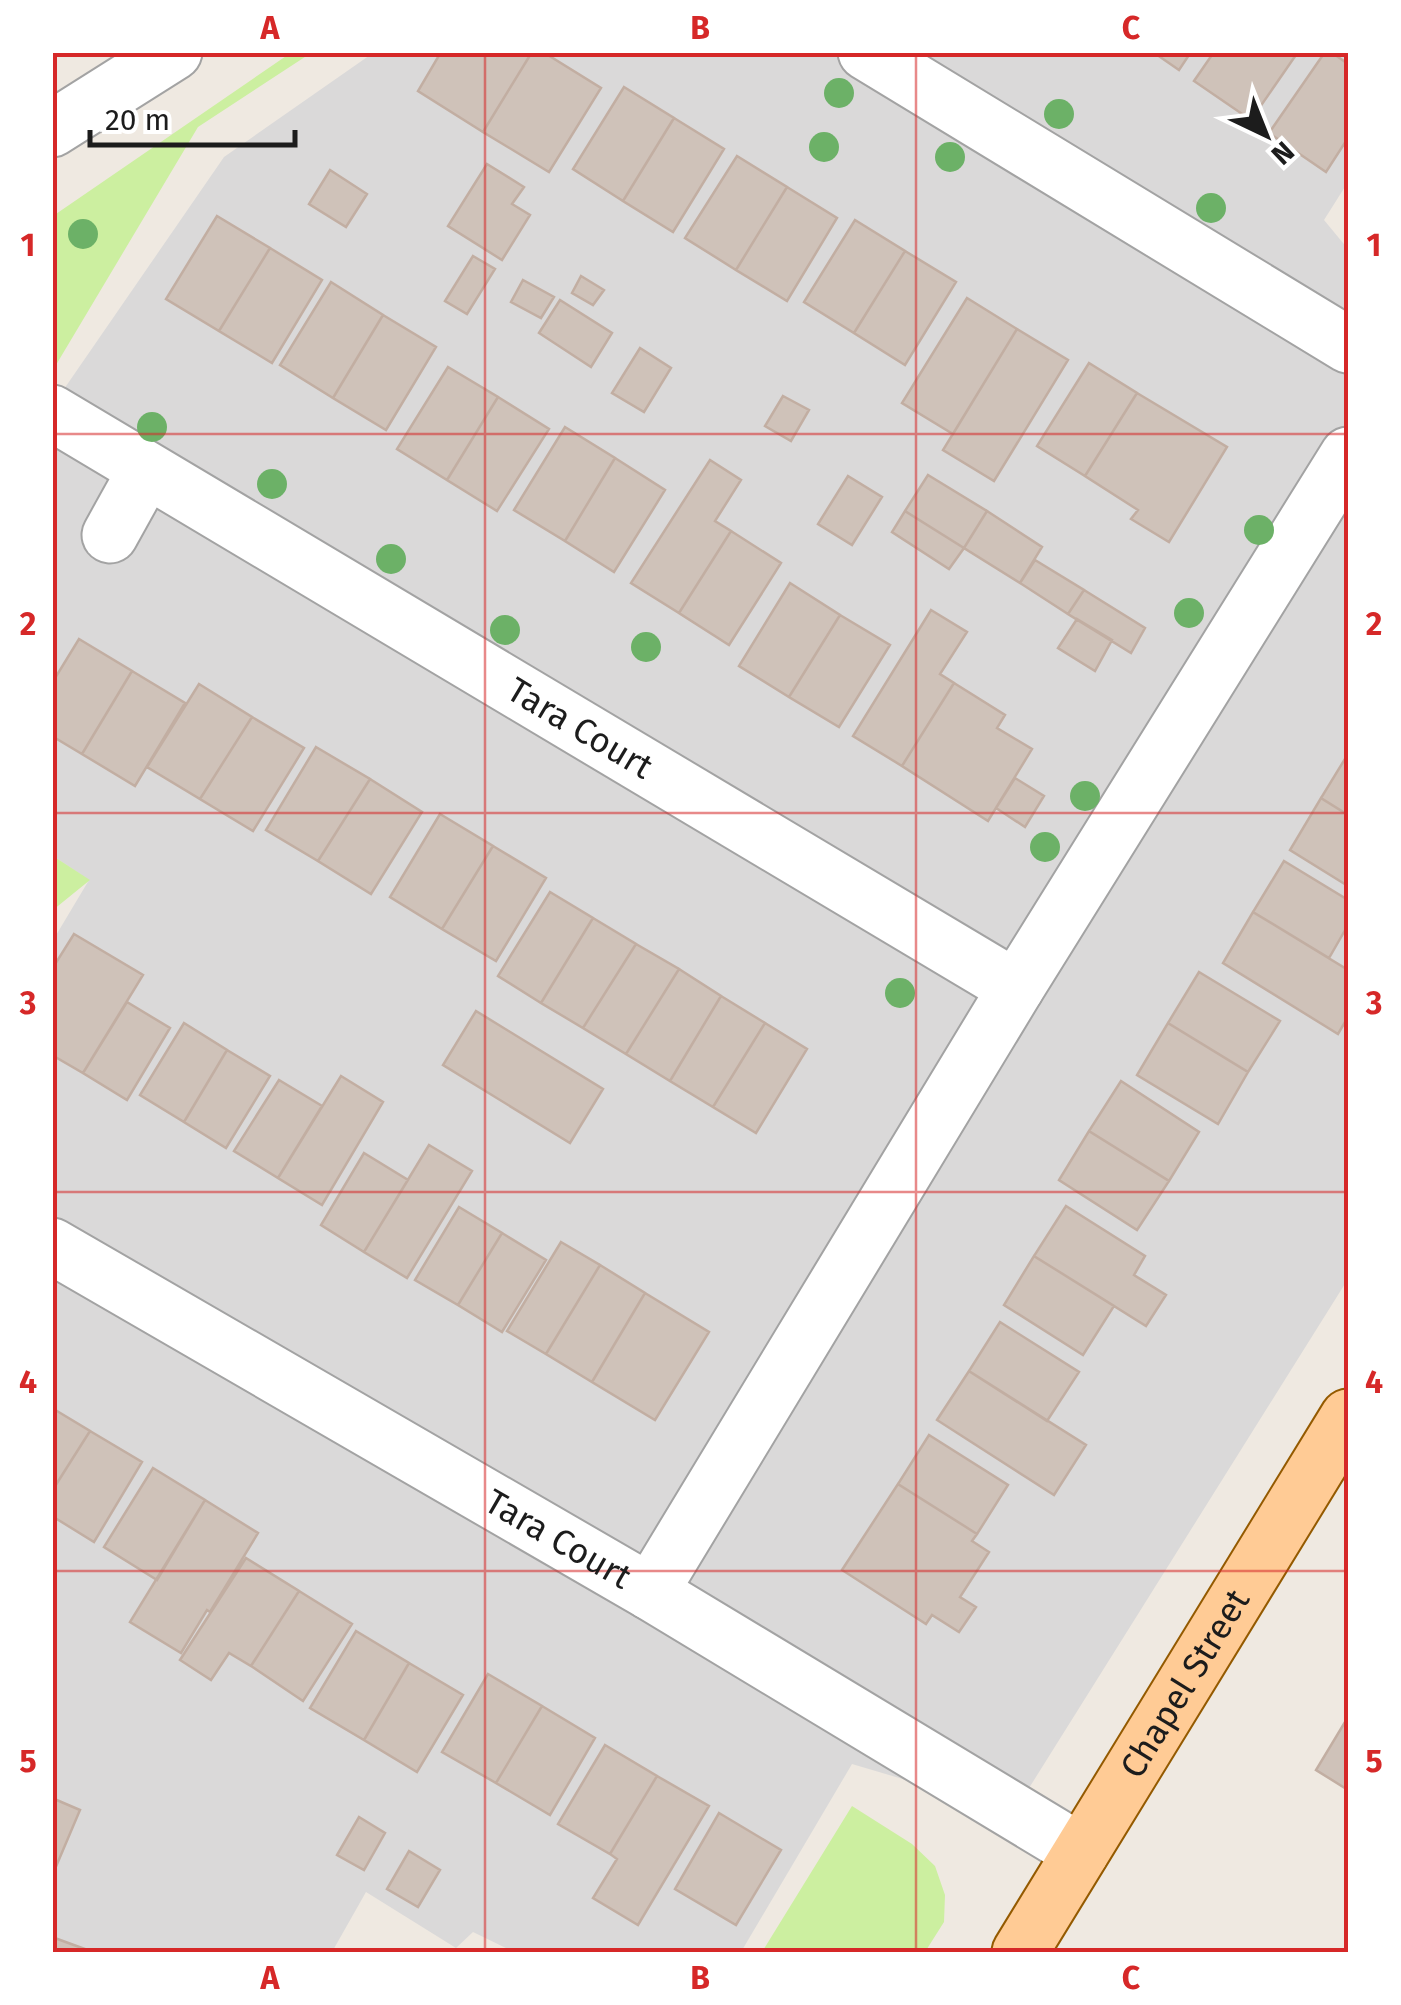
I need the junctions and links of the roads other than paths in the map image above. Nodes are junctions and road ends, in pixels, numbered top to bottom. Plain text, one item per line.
1 (174, 52) edge
2 (866, 52) edge
3 (52, 129) edge
4 (1348, 345) edge
5 (52, 413) edge
6 (1348, 455) edge
7 (146, 470) junction
8 (110, 535) dead end
9 (1016, 988) junction
10 (52, 1246) edge
11 (1348, 1416) edge
12 (650, 1592) junction
13 (1081, 1852) junction
14 (1020, 1952) edge

1 - 3 street
2 - 4 street
5 - 7 street, Tara Court
6 - 9 street, Tara Court
7 - 8 street
7 - 9 street, Tara Court
9 - 12 street, Tara Court
10 - 12 street, Tara Court
11 - 13 main road, Chapel Street
12 - 13 street, Tara Court
13 - 14 main road, Chapel Street

